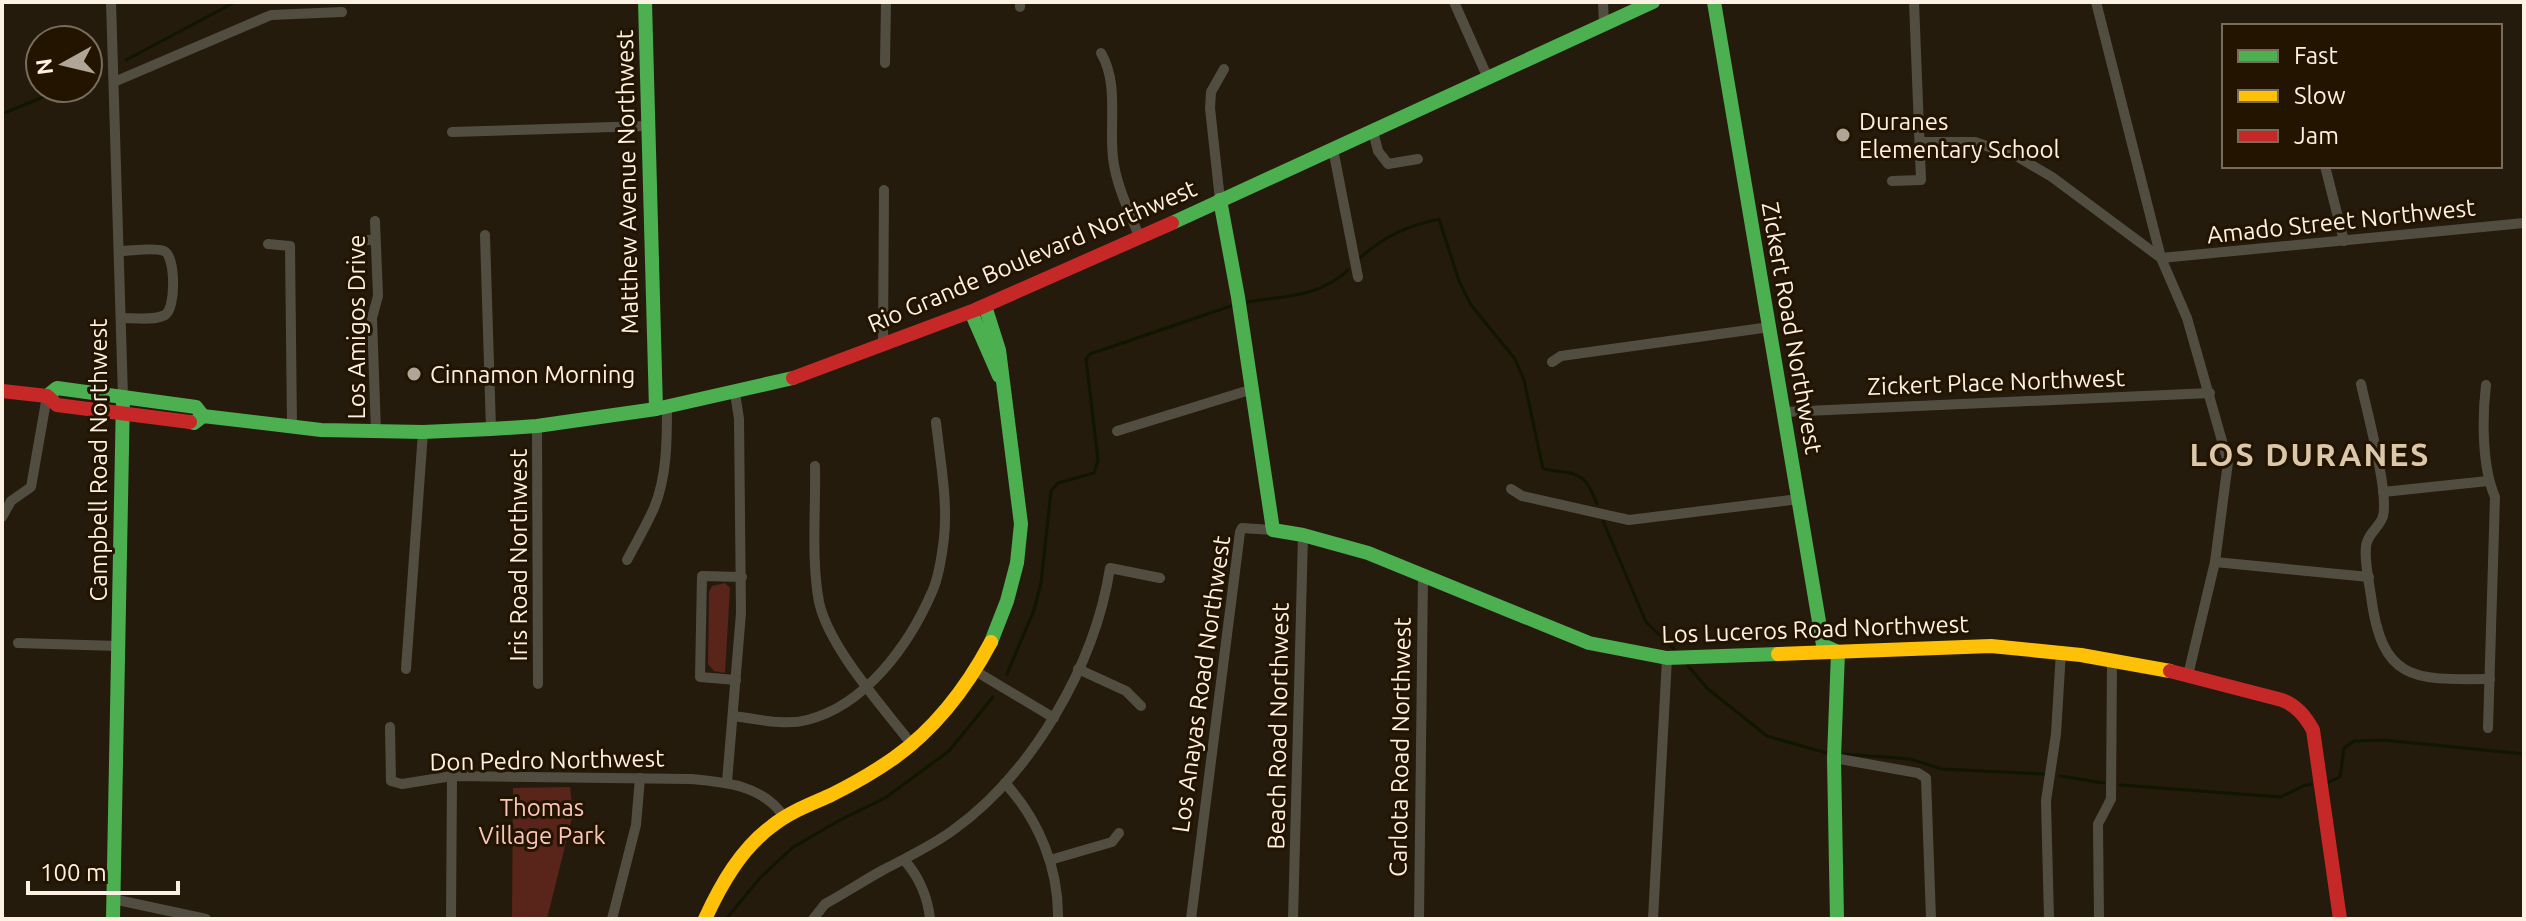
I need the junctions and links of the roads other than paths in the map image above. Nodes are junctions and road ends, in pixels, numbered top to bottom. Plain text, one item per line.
1 (111, 2) edge
2 (645, 2) edge
3 (886, 2) edge
4 (1454, 2) edge
5 (1603, 2) edge
6 (1653, 2) edge
7 (1714, 2) edge
8 (1914, 2) edge
9 (2096, 2) edge
10 (342, 12) dead end
11 (1604, 24) junction
12 (1101, 53) dead end
13 (885, 63) dead end
14 (1224, 69) dead end
15 (1487, 76) junction
16 (114, 82) junction
17 (646, 126) junction
18 (1373, 131) junction
19 (452, 132) dead end
20 (1921, 142) junction
21 (1333, 149) junction
22 (1418, 159) dead end
23 (2326, 168) edge
24 (1892, 181) dead end
25 (884, 190) dead end
26 (1220, 200) junction
27 (375, 221) dead end
28 (2524, 223) edge
29 (485, 235) dead end
30 (1139, 236) junction
31 (354, 240) dead end
32 (375, 240) junction
33 (2344, 241) junction
34 (268, 244) dead end
35 (119, 251) junction
36 (2161, 258) junction
37 (1358, 277) dead end
38 (985, 306) junction
39 (971, 312) junction
40 (121, 318) junction
41 (1770, 327) junction
42 (883, 345) junction
43 (1552, 362) dead end
44 (1001, 379) junction
45 (2361, 384) dead end
46 (2486, 385) dead end
47 (1253, 389) junction
48 (2, 391) edge
49 (735, 393) junction
50 (2210, 393) junction
51 (47, 396) junction
52 (123, 397) junction
53 (662, 408) junction
54 (1784, 412) junction
55 (123, 413) junction
56 (203, 416) junction
57 (936, 422) dead end
58 (537, 426) junction
59 (292, 427) junction
60 (491, 429) junction
61 (1117, 431) dead end
62 (376, 432) junction
63 (423, 432) junction
64 (815, 466) dead end
65 (2488, 481) junction
66 (1511, 489) dead end
67 (2383, 492) junction
68 (1799, 499) junction
69 (2, 517) edge
70 (1273, 530) junction
71 (1303, 535) junction
72 (627, 560) dead end
73 (2215, 562) junction
74 (1423, 575) junction
75 (742, 577) junction
76 (2369, 577) junction
77 (1160, 578) dead end
78 (18, 643) dead end
79 (118, 646) junction
80 (2061, 651) junction
81 (1838, 652) junction
82 (1667, 658) junction
83 (2112, 660) junction
84 (406, 669) dead end
85 (1078, 669) junction
86 (977, 672) junction
87 (2188, 675) junction
88 (2490, 679) junction
89 (736, 680) junction
90 (538, 684) dead end
91 (868, 686) junction
92 (1141, 706) dead end
93 (734, 716) junction
94 (1054, 718) junction
95 (390, 727) dead end
96 (2488, 728) dead end
97 (913, 746) junction
98 (1834, 758) junction
99 (452, 776) junction
100 (640, 778) junction
101 (727, 782) junction
102 (1005, 783) junction
103 (784, 817) junction
104 (1119, 833) dead end
105 (904, 860) junction
106 (1050, 860) junction
107 (113, 899) junction
108 (113, 919) edge
109 (206, 919) edge
110 (451, 919) edge
111 (612, 919) edge
112 (705, 919) edge
113 (813, 919) edge
114 (930, 919) edge
115 (1058, 919) edge
116 (1191, 919) edge
117 (1293, 919) edge
118 (1419, 919) edge
119 (1653, 919) edge
120 (1837, 919) edge
121 (1931, 919) edge
122 (2049, 919) edge
123 (2099, 919) edge
124 (2340, 919) edge

1 - 16 street, Campbell Road Northwest
2 - 17 street, Matthew Avenue Northwest
3 - 13 street
4 - 15 street
5 - 11 street
6 - 11 street, Rio Grande Boulevard Northwest
7 - 41 street, Zickert Road Northwest
8 - 20 street
9 - 36 street
10 - 16 street
11 - 15 street, Rio Grande Boulevard Northwest
12 - 30 street
14 - 26 street
15 - 18 street, Rio Grande Boulevard Northwest
16 - 35 street, Campbell Road Northwest
17 - 19 street
17 - 53 street, Matthew Avenue Northwest
18 - 21 street, Rio Grande Boulevard Northwest
18 - 22 street
20 - 24 street
20 - 36 street
21 - 26 street, Rio Grande Boulevard Northwest
21 - 37 street
23 - 33 street
25 - 42 street
26 - 30 street, Rio Grande Boulevard Northwest
26 - 47 street
27 - 32 street, Los Amigos Drive
28 - 33 street, Amado Street Northwest
29 - 60 street
30 - 38 street, Rio Grande Boulevard Northwest
31 - 32 street
32 - 62 street, Los Amigos Drive
33 - 36 street, Amado Street Northwest
34 - 59 street
35 - 40 street, Campbell Road Northwest
35 - 40 street
36 - 50 street
38 - 39 street, Rio Grande Boulevard Northwest
38 - 44 street
39 - 42 street, Rio Grande Boulevard Northwest
39 - 44 street
40 - 52 street, Campbell Road Northwest
41 - 43 street
41 - 54 street, Zickert Road Northwest
42 - 49 street, Rio Grande Boulevard Northwest
44 - 86 street
45 - 67 street
46 - 65 street
47 - 61 street
47 - 70 street
48 - 51 street, Rio Grande Boulevard Northwest
49 - 53 street, Rio Grande Boulevard Northwest
49 - 75 street
50 - 54 street, Zickert Place Northwest
50 - 73 street
51 - 52 street, Rio Grande Boulevard Northwest
51 - 55 street, Rio Grande Boulevard Northwest
51 - 69 street
52 - 55 street, Campbell Road Northwest
52 - 56 street, Rio Grande Boulevard Northwest
53 - 58 street, Rio Grande Boulevard Northwest
53 - 72 street, Matthew Avenue Northwest
54 - 68 street, Zickert Road Northwest
55 - 56 street, Rio Grande Boulevard Northwest
55 - 79 street, Campbell Road Northwest
56 - 59 street, Rio Grande Boulevard Northwest
57 - 91 street
58 - 60 street, Rio Grande Boulevard Northwest
58 - 90 street, Iris Road Northwest
59 - 62 street, Rio Grande Boulevard Northwest
60 - 63 street, Rio Grande Boulevard Northwest
62 - 63 street, Rio Grande Boulevard Northwest
63 - 84 street
64 - 91 street
65 - 67 street
65 - 88 street
66 - 68 street
67 - 76 street
68 - 81 street, Zickert Road Northwest
70 - 71 street, Los Luceros Road Northwest
70 - 116 street, Los Anayas Road Northwest
71 - 74 street, Los Luceros Road Northwest
71 - 117 street, Beach Road Northwest
73 - 76 street
73 - 87 street
74 - 82 street, Los Luceros Road Northwest
74 - 118 street, Carlota Road Northwest
75 - 89 street
75 - 89 street
76 - 88 street
77 - 85 street
78 - 79 street
79 - 107 street, Campbell Road Northwest
80 - 81 street, Los Luceros Road Northwest
80 - 83 street, Los Luceros Road Northwest
80 - 122 street
81 - 82 street, Los Luceros Road Northwest
81 - 98 street
82 - 119 street
83 - 87 street, Los Luceros Road Northwest
83 - 123 street
85 - 92 street
85 - 94 street
86 - 94 street
86 - 97 street
87 - 124 street, Los Luceros Road Northwest
88 - 96 street
89 - 93 street
91 - 93 street
91 - 97 street
93 - 101 street
94 - 102 street
95 - 99 street, Don Pedro Northwest
97 - 103 street
98 - 120 street
98 - 121 street
99 - 100 street, Don Pedro Northwest
99 - 110 street
100 - 101 street, Don Pedro Northwest
100 - 111 street
101 - 103 street, Don Pedro Northwest
102 - 105 street
102 - 106 street
103 - 112 street
104 - 106 street
105 - 113 street
105 - 114 street
106 - 115 street
107 - 108 street, Campbell Road Northwest
107 - 109 street

